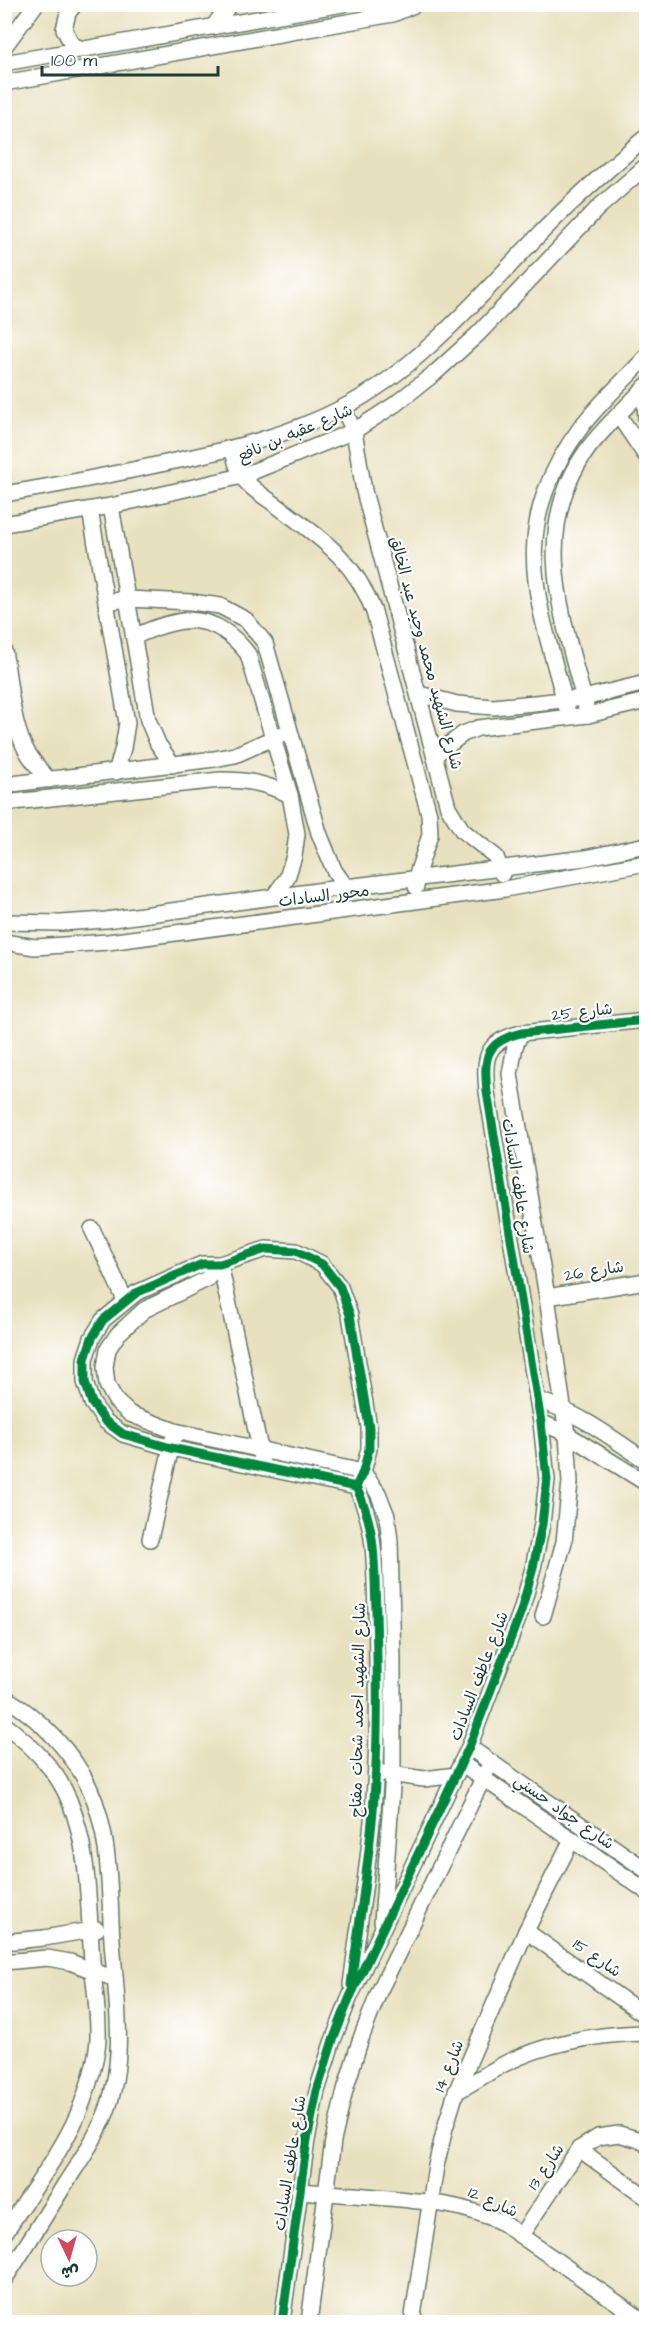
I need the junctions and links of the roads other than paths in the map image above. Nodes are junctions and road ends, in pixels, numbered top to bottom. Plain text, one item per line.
1 (36, 4) edge
2 (75, 4) edge
3 (230, 4) edge
4 (344, 4) edge
5 (416, 4) edge
6 (280, 10) edge
7 (213, 27) junction
8 (4, 47) edge
9 (83, 49) junction
10 (4, 63) edge
11 (4, 82) edge
12 (646, 137) edge
13 (646, 166) edge
14 (646, 357) edge
15 (645, 387) edge
16 (343, 408) junction
17 (619, 416) junction
18 (646, 418) edge
19 (354, 431) junction
20 (232, 449) junction
21 (646, 456) edge
22 (242, 476) junction
23 (4, 494) edge
24 (111, 506) junction
25 (90, 510) junction
26 (4, 524) edge
27 (127, 599) junction
28 (106, 602) junction
29 (134, 637) junction
30 (5, 652) edge
31 (646, 683) edge
32 (419, 694) junction
33 (584, 698) junction
34 (565, 700) junction
35 (646, 701) edge
36 (588, 715) junction
37 (569, 717) junction
38 (291, 732) junction
39 (273, 737) junction
40 (435, 755) junction
41 (173, 765) junction
42 (116, 772) junction
43 (49, 780) junction
44 (4, 785) edge
45 (290, 795) junction
46 (4, 803) edge
47 (646, 845) edge
48 (646, 863) edge
49 (501, 867) junction
50 (416, 880) junction
51 (346, 887) junction
52 (505, 889) junction
53 (274, 896) junction
54 (417, 902) junction
55 (4, 922) edge
56 (4, 942) edge
57 (646, 1020) edge
58 (521, 1034) junction
59 (92, 1229) dead end
60 (220, 1264) junction
61 (646, 1281) edge
62 (547, 1297) junction
63 (125, 1300) junction
64 (538, 1400) junction
65 (564, 1408) junction
66 (541, 1422) junction
67 (175, 1431) junction
68 (567, 1434) junction
69 (171, 1448) junction
70 (260, 1449) junction
71 (646, 1461) edge
72 (264, 1468) junction
73 (363, 1472) junction
74 (546, 1480) junction
75 (570, 1482) junction
76 (646, 1483) edge
77 (356, 1487) junction
78 (150, 1539) dead end
79 (543, 1616) dead end
80 (4, 1697) edge
81 (4, 1724) edge
82 (469, 1747) junction
83 (491, 1762) junction
84 (458, 1769) junction
85 (375, 1773) junction
86 (393, 1774) junction
87 (483, 1778) junction
88 (572, 1839) junction
89 (646, 1870) edge
90 (646, 1891) edge
91 (111, 1926) junction
92 (89, 1930) junction
93 (526, 1931) junction
94 (381, 1934) junction
95 (4, 1942) edge
96 (4, 1962) edge
97 (92, 1972) junction
98 (115, 1979) junction
99 (349, 1999) junction
100 (646, 2016) edge
101 (646, 2033) edge
102 (456, 2092) junction
103 (646, 2145) edge
104 (579, 2149) junction
105 (299, 2191) junction
106 (325, 2192) junction
107 (646, 2197) edge
108 (430, 2202) junction
109 (4, 2234) edge
110 (521, 2235) junction
111 (4, 2280) edge
112 (282, 2322) edge
113 (309, 2322) edge
114 (412, 2322) edge
115 (644, 2322) edge

1 - 8 street
2 - 9 street
3 - 7 street
4 - 6 street
5 - 11 street
6 - 7 street
7 - 9 street
9 - 10 street
12 - 16 street, شارع عقبه بن نافع
13 - 19 street, شارع عقبه بن نافع
14 - 34 street
15 - 17 street
15 - 18 street
16 - 19 street, شارع الشهيد محمد وحيد عبد الخالق
16 - 20 street, شارع عقبه بن نافع
17 - 21 street
17 - 33 street
19 - 22 street, شارع عقبه بن نافع
19 - 32 street, شارع الشهيد محمد وحيد عبد الخالق
20 - 22 street
20 - 23 street, شارع عقبه بن نافع
22 - 24 street, شارع عقبه بن نافع
22 - 50 street
24 - 25 street, شارع عقبه بن نافع
24 - 27 street
25 - 26 street, شارع عقبه بن نافع
25 - 28 street
27 - 28 street
27 - 29 street
27 - 38 street
28 - 42 street
29 - 39 street
29 - 41 street
30 - 43 street
31 - 33 street
32 - 34 street
32 - 40 street, شارع الشهيد محمد وحيد عبد الخالق
33 - 34 street
33 - 36 street
34 - 37 street
35 - 36 street
36 - 37 street
37 - 40 street
38 - 39 street
38 - 51 street
39 - 41 street
39 - 45 street
40 - 49 street, شارع الشهيد محمد وحيد عبد الخالق
41 - 42 street
42 - 43 street
43 - 44 street
45 - 46 street
45 - 53 street
47 - 49 street, محور السادات
48 - 52 street, محور السادات
49 - 50 street, محور السادات
49 - 52 street
50 - 51 street, محور السادات
50 - 54 street
51 - 53 street, محور السادات
52 - 54 street, محور السادات
53 - 55 street, محور السادات
54 - 56 street, محور السادات
57 - 58 street, شارع 25
58 - 62 street, شارع عاطف السادات
58 - 64 street, شارع عاطف السادات
59 - 63 street
60 - 63 street
60 - 67 street
60 - 70 street
60 - 73 street
61 - 62 street, شارع 26
62 - 65 street, شارع عاطف السادات
63 - 69 street
64 - 65 street
64 - 66 street, شارع عاطف السادات
65 - 68 street, شارع عاطف السادات
65 - 71 street
66 - 68 street
66 - 74 street, شارع عاطف السادات
67 - 69 street
67 - 70 street
68 - 75 street, شارع عاطف السادات
68 - 76 street
69 - 72 street
69 - 78 street
70 - 72 street
70 - 73 street
72 - 77 street
73 - 77 street
73 - 86 street, شارع الشهيد احمد شحات مفتاح
74 - 75 street
74 - 82 street, شارع عاطف السادات
75 - 79 street, شارع عاطف السادات
77 - 85 street, شارع الشهيد احمد شحات مفتاح
80 - 91 street
81 - 92 street
82 - 83 street, شارع جواد حسني
82 - 84 street, شارع عاطف السادات
83 - 87 street
83 - 89 street, شارع جواد حسني
84 - 86 street
84 - 87 street, شارع جواد حسني
84 - 94 street, شارع عاطف السادات
85 - 86 street
85 - 99 street, شارع الشهيد احمد شحات مفتاح
86 - 94 street, شارع الشهيد احمد شحات مفتاح
87 - 88 street, شارع جواد حسني
87 - 106 street
88 - 90 street, شارع جواد حسني
88 - 93 street, شارع 14
91 - 92 street
91 - 98 street
92 - 95 street
92 - 97 street
93 - 100 street, شارع 15
93 - 102 street, شارع 14
94 - 99 street, شارع عاطف السادات
96 - 97 street
97 - 98 street
97 - 109 street
98 - 111 street
99 - 105 street, شارع عاطف السادات
101 - 102 street
102 - 108 street, شارع 14
103 - 104 street, شارع 13
104 - 107 street
104 - 110 street, شارع 13
105 - 106 street, شارع 12
105 - 112 street, شارع عاطف السادات
106 - 108 street, شارع 12
106 - 113 street
108 - 110 street, شارع 12
108 - 114 street, شارع 14
110 - 115 street, شارع 12

